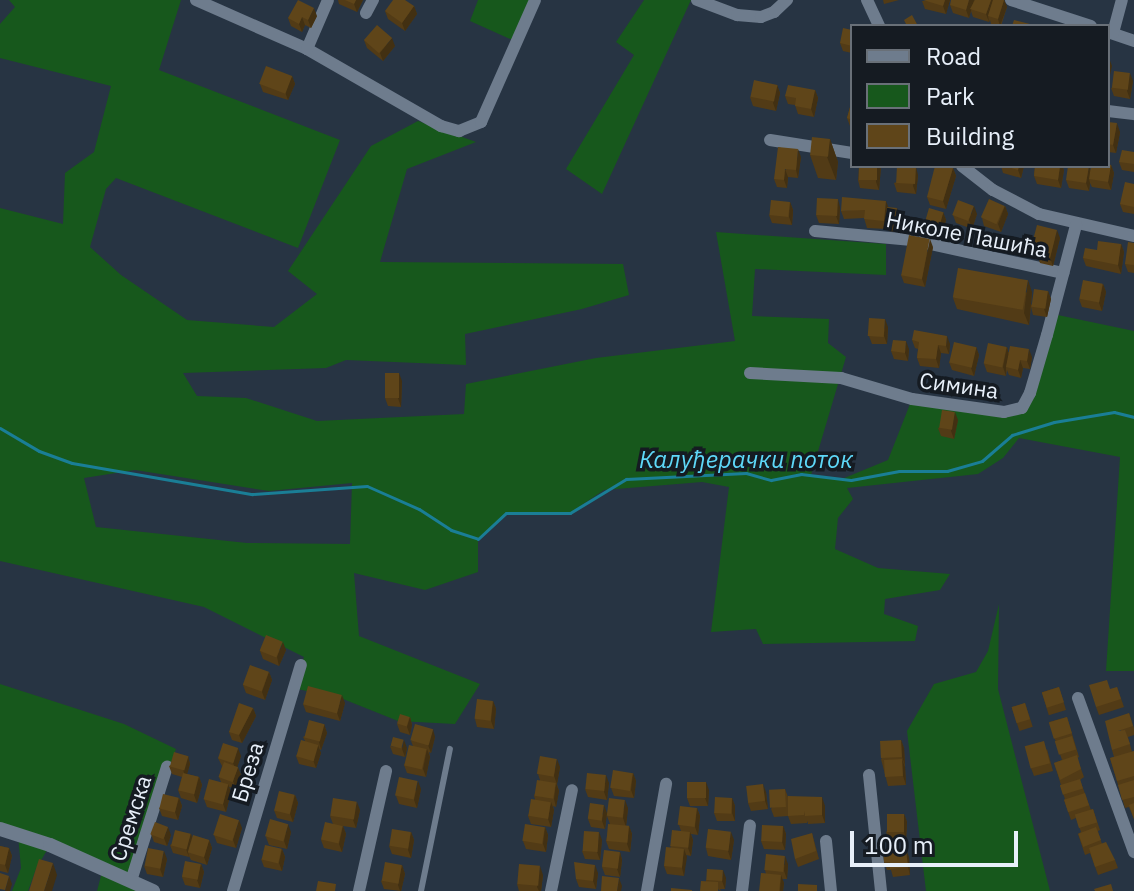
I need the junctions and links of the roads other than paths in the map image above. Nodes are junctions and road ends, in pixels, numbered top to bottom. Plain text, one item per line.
1 (196, 0) edge
2 (328, 0) edge
3 (373, 0) edge
4 (535, 0) edge
5 (697, 0) edge
6 (787, 0) edge
7 (867, 0) edge
8 (1011, 0) edge
9 (1122, 0) edge
10 (223, 5) edge
11 (366, 13) dead end
12 (878, 24) edge
13 (1085, 24) edge
14 (1110, 33) edge
15 (1134, 41) edge
16 (307, 49) junction
17 (1110, 111) edge
18 (1134, 114) edge
19 (770, 140) dead end
20 (850, 153) edge
21 (965, 168) edge
22 (1076, 225) junction
23 (815, 231) dead end
24 (1134, 236) edge
25 (1063, 273) junction
26 (750, 373) dead end
27 (301, 665) dead end
28 (1078, 698) dead end
29 (450, 749) dead end
30 (167, 767) edge
31 (386, 771) dead end
32 (869, 775) dead end
33 (666, 784) dead end
34 (572, 790) dead end
35 (750, 825) dead end
36 (0, 829) edge
37 (826, 841) dead end
38 (1134, 852) edge
39 (131, 881) junction
40 (153, 891) edge
41 (233, 891) edge
42 (359, 891) edge
43 (421, 891) edge
44 (551, 891) edge
45 (647, 891) edge
46 (742, 891) edge
47 (831, 891) edge
48 (881, 891) edge

1 - 10 street
2 - 16 street
3 - 11 street
4 - 16 street
5 - 6 street
7 - 12 street
8 - 13 street
9 - 14 street
10 - 16 street
14 - 15 street
17 - 18 street
19 - 20 street
21 - 22 street
22 - 24 street
22 - 25 street, Симина
23 - 25 street, Николе Пашића
25 - 26 street, Симина
27 - 41 street, Бреза
28 - 38 street
29 - 43 lane
30 - 39 street, Сремска
31 - 42 street
32 - 48 street
33 - 45 street
34 - 44 street
35 - 46 street
36 - 39 street
37 - 47 street
39 - 40 street

